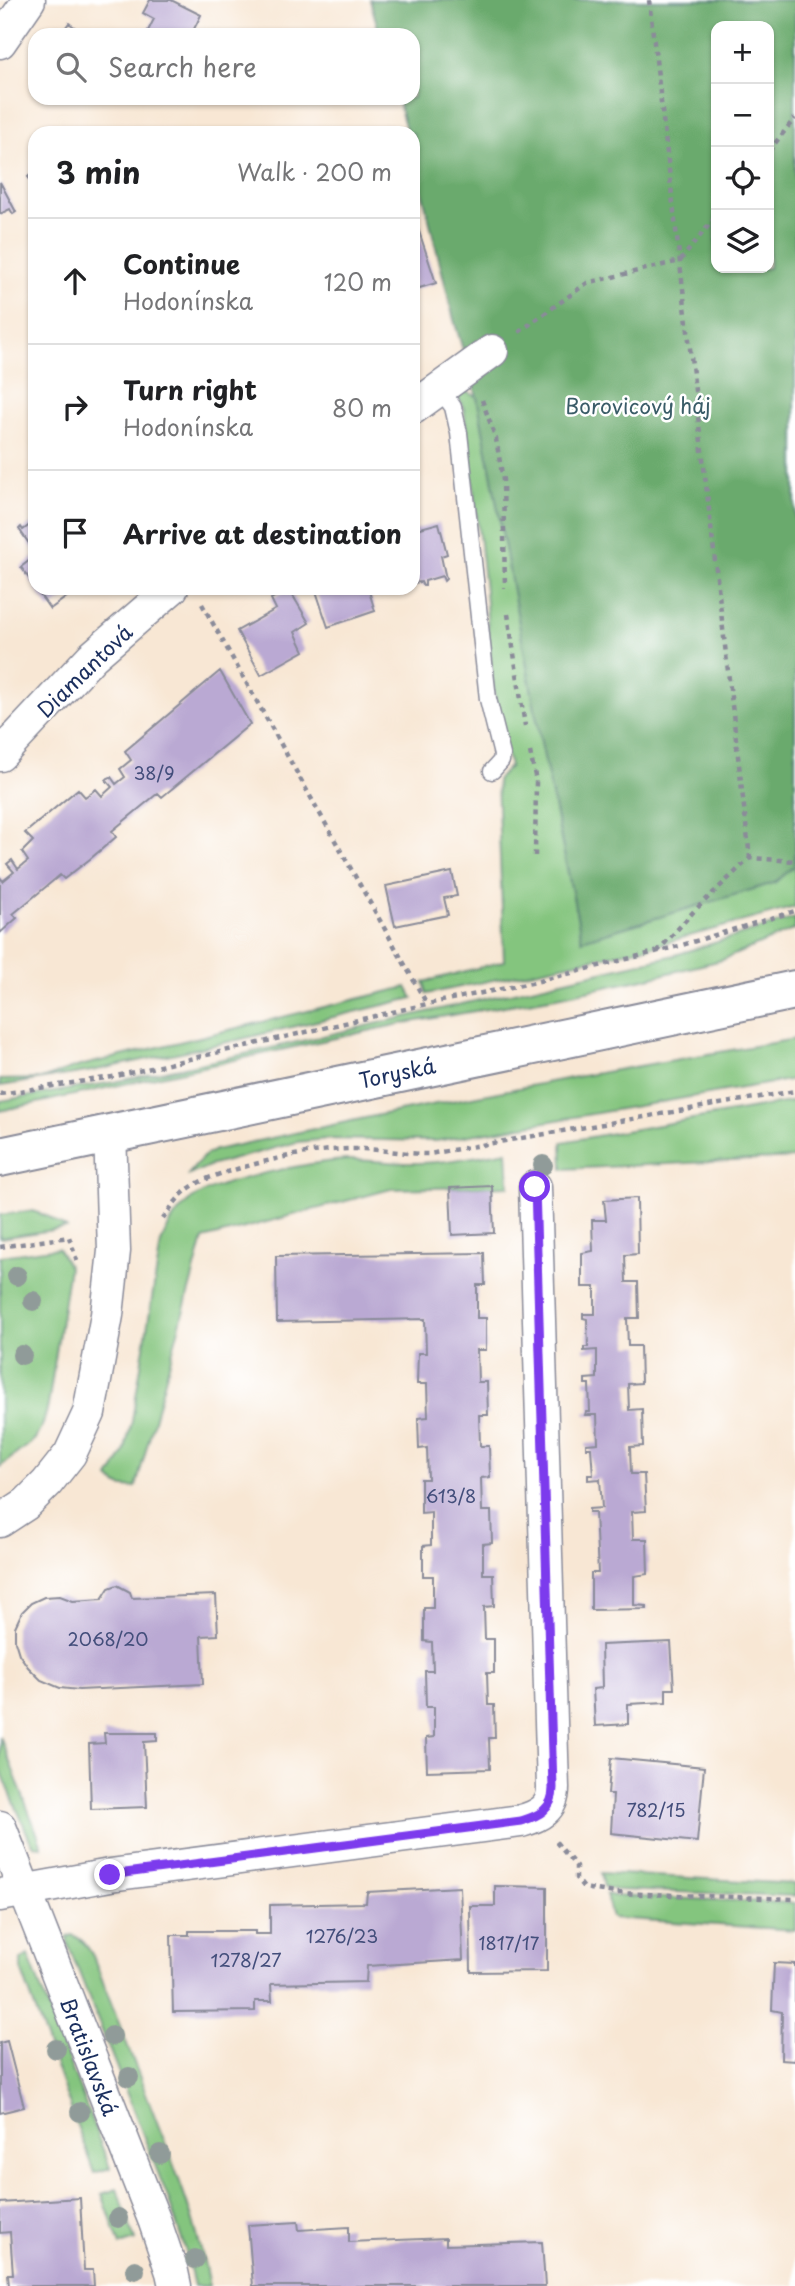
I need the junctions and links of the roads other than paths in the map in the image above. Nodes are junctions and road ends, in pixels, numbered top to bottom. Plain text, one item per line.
1 (29, 0) edge
2 (0, 41) edge
3 (482, 358) road end
4 (440, 389) junction
5 (420, 403) edge
6 (185, 595) edge
7 (0, 755) edge
8 (492, 771) dead end
9 (795, 990) edge
10 (110, 1132) junction
11 (0, 1157) edge
12 (535, 1187) dead end
13 (0, 1521) edge
14 (0, 1827) edge
15 (12, 1893) edge
16 (175, 2286) edge

1 - 2 street
3 - 4 street
4 - 5 street
4 - 8 lane
6 - 7 street, Diamantová
9 - 10 street, Toryská
10 - 11 street, Toryská
10 - 13 street
12 - 15 street
14 - 15 street, Bratislavská
15 - 16 street, Bratislavská

